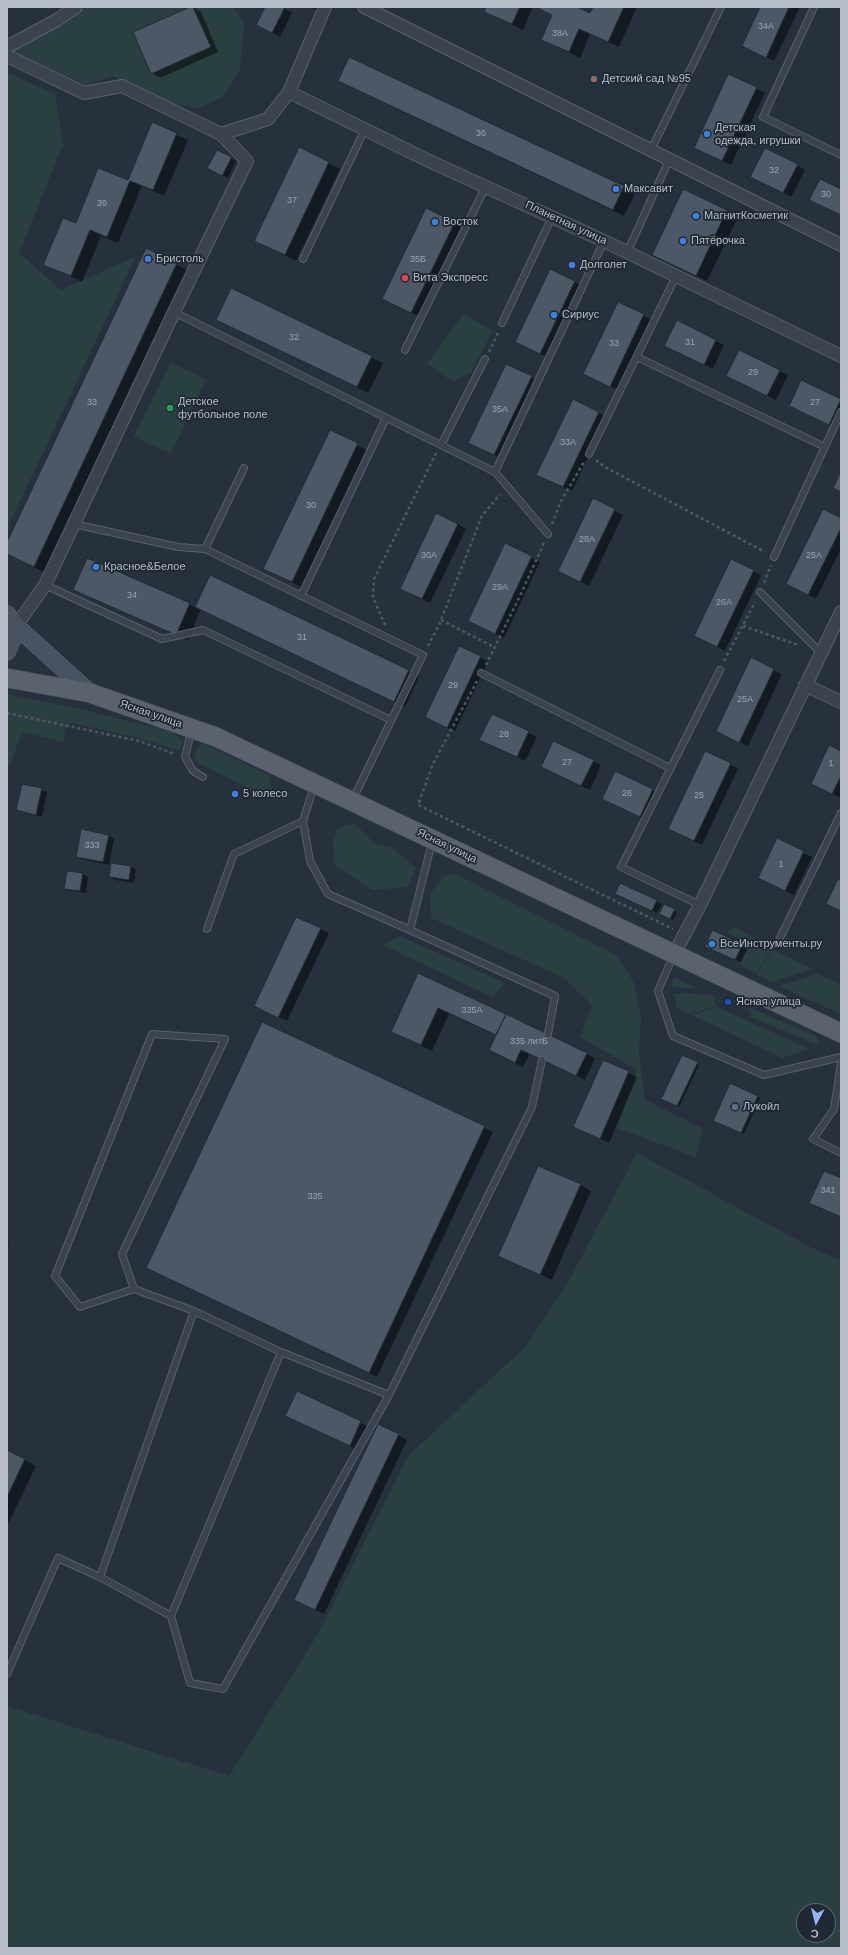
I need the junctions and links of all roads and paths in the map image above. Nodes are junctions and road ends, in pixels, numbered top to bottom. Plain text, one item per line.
1 (76, 7) edge
2 (325, 7) edge
3 (364, 7) edge
4 (721, 7) edge
5 (814, 7) edge
6 (7, 47) edge
7 (7, 56) edge
8 (289, 92) junction
9 (365, 129) junction
10 (221, 134) junction
11 (651, 150) junction
12 (841, 155) edge
13 (669, 160) junction
14 (486, 186) junction
15 (552, 217) junction
16 (604, 241) junction
17 (841, 246) edge
18 (627, 253) junction
19 (302, 259) dead end
20 (676, 276) junction
21 (174, 312) junction
22 (502, 323) joint
23 (405, 350) dead end
24 (841, 356) edge
25 (637, 357) junction
26 (486, 359) joint
27 (841, 412) edge
28 (386, 418) junction
29 (440, 445) junction
30 (825, 447) junction
31 (589, 454) junction
32 (244, 468) dead end
33 (495, 472) junction
34 (507, 486) junction
35 (74, 524) junction
36 (548, 534) junction
37 (205, 549) junction
38 (774, 557) junction
39 (45, 586) junction
40 (760, 592) junction
41 (301, 596) junction
42 (841, 612) edge
43 (12, 620) edge
44 (441, 620) junction
45 (743, 626) junction
46 (392, 640) junction
47 (494, 647) junction
48 (7, 652) edge
49 (821, 653) junction
50 (423, 655) junction
51 (720, 670) joint
52 (481, 673) junction
53 (7, 678) edge
54 (805, 685) junction
55 (90, 694) junction
56 (841, 702) edge
57 (7, 713) edge
58 (391, 720) junction
59 (192, 728) junction
60 (185, 757) junction
61 (670, 768) junction
62 (203, 778) dead end
63 (315, 783) junction
64 (352, 800) junction
65 (841, 813) edge
66 (303, 821) junction
67 (432, 839) junction
68 (700, 905) junction
69 (207, 929) dead end
70 (410, 930) junction
71 (684, 935) junction
72 (779, 940) dead end
73 (674, 954) junction
74 (841, 1033) edge
75 (548, 1034) dead end
76 (841, 1057) edge
77 (542, 1060) dead end
78 (841, 1063) edge
79 (841, 1153) edge
80 (134, 1289) junction
81 (194, 1311) junction
82 (281, 1352) junction
83 (389, 1395) junction
84 (100, 1577) junction
85 (171, 1616) junction
86 (7, 1674) edge

1 - 6 street
2 - 8 street
3 - 11 street
4 - 11 lane
5 - 12 lane
7 - 10 street
8 - 9 street, Планетная улица
8 - 10 street
9 - 14 street, Планетная улица
9 - 19 lane
10 - 21 street
11 - 13 street
13 - 17 street
13 - 18 lane
14 - 15 street, Планетная улица
14 - 23 lane
15 - 16 street, Планетная улица
15 - 22 lane
16 - 18 street, Планетная улица
16 - 33 lane
18 - 20 street, Планетная улица
20 - 24 street, Планетная улица
20 - 25 lane
21 - 28 lane
21 - 35 street
22 - 26 path
25 - 30 lane
25 - 31 lane
26 - 29 lane
27 - 30 lane
28 - 29 lane
28 - 41 lane
29 - 33 lane
29 - 46 path
30 - 38 lane
31 - 36 path
31 - 38 path
32 - 37 lane
33 - 34 lane
34 - 36 lane
34 - 44 path
35 - 37 lane
35 - 39 street
36 - 47 path
37 - 41 lane
38 - 40 path
39 - 43 street
39 - 58 lane
40 - 45 path
40 - 49 lane
41 - 46 lane
42 - 49 street
43 - 48 main road
43 - 55 main road
44 - 47 path
44 - 50 path
45 - 49 path
45 - 51 path
46 - 50 lane
47 - 52 path
49 - 54 street
50 - 58 lane
51 - 61 lane
52 - 61 lane
52 - 71 path
53 - 55 main road, Ясная улица
54 - 56 street
54 - 68 street
55 - 59 main road, Ясная улица
57 - 60 path
58 - 64 lane
59 - 60 lane
59 - 63 main road, Ясная улица
60 - 62 lane
61 - 68 lane
63 - 64 main road, Ясная улица
63 - 66 lane
64 - 67 main road, Ясная улица
65 - 72 lane
66 - 69 lane
66 - 70 lane
67 - 70 lane
67 - 73 main road, Ясная улица
68 - 71 street
70 - 75 lane
71 - 73 street
73 - 74 main road, Ясная улица
73 - 76 lane
77 - 83 lane
78 - 79 lane
80 - 80 lane
80 - 81 lane
81 - 82 lane
81 - 84 lane
82 - 83 lane
82 - 85 lane
83 - 85 lane
84 - 85 lane
84 - 86 lane

